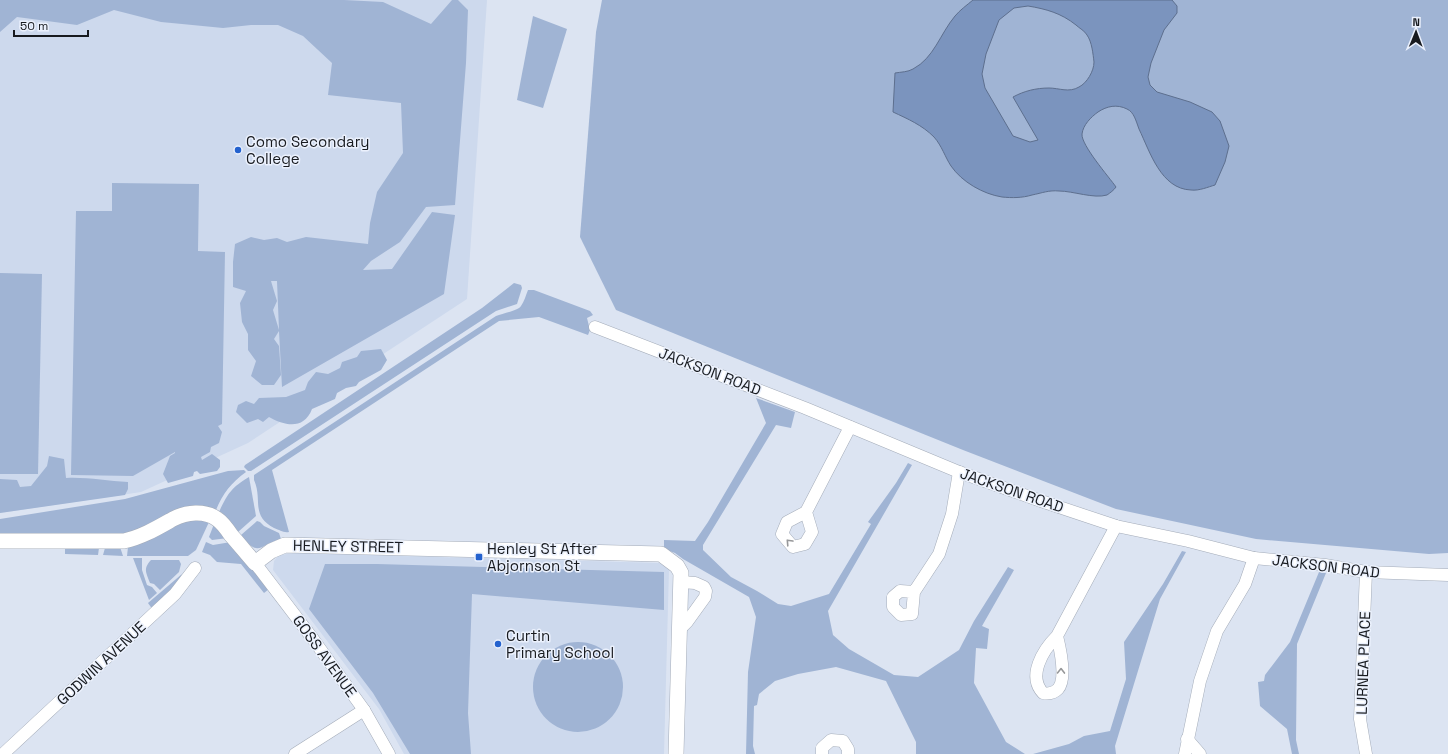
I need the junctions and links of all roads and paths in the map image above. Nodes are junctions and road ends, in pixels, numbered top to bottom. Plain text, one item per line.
1 (596, 327) dead end
2 (850, 427) junction
3 (959, 472) junction
4 (806, 512) dead end
5 (1116, 526) junction
6 (0, 540) edge
7 (1254, 558) junction
8 (255, 563) junction
9 (195, 568) dead end
10 (1366, 572) junction
11 (1448, 575) edge
12 (681, 582) junction
13 (914, 592) dead end
14 (679, 630) junction
15 (1057, 636) dead end
16 (364, 710) junction
17 (1188, 739) junction
18 (3, 754) edge
19 (295, 754) edge
20 (388, 754) edge
21 (676, 754) edge
22 (822, 754) edge
23 (848, 754) edge
24 (1185, 754) edge
25 (1200, 754) edge
26 (1366, 754) edge

1 - 2 street, JACKSON ROAD
2 - 3 street, JACKSON ROAD
2 - 4 street
3 - 5 street, JACKSON ROAD
3 - 13 street
5 - 7 street, JACKSON ROAD
5 - 15 street
6 - 8 street
7 - 10 street, JACKSON ROAD
7 - 17 street
8 - 12 street, HENLEY STREET
8 - 16 street, GOSS AVENUE
9 - 18 street, GODWIN AVENUE
10 - 11 street, JACKSON ROAD
10 - 26 street, LURNEA PLACE
12 - 14 street
12 - 14 street
14 - 21 street
16 - 19 street
16 - 20 street, GOSS AVENUE
17 - 24 street
17 - 25 street
22 - 23 street

